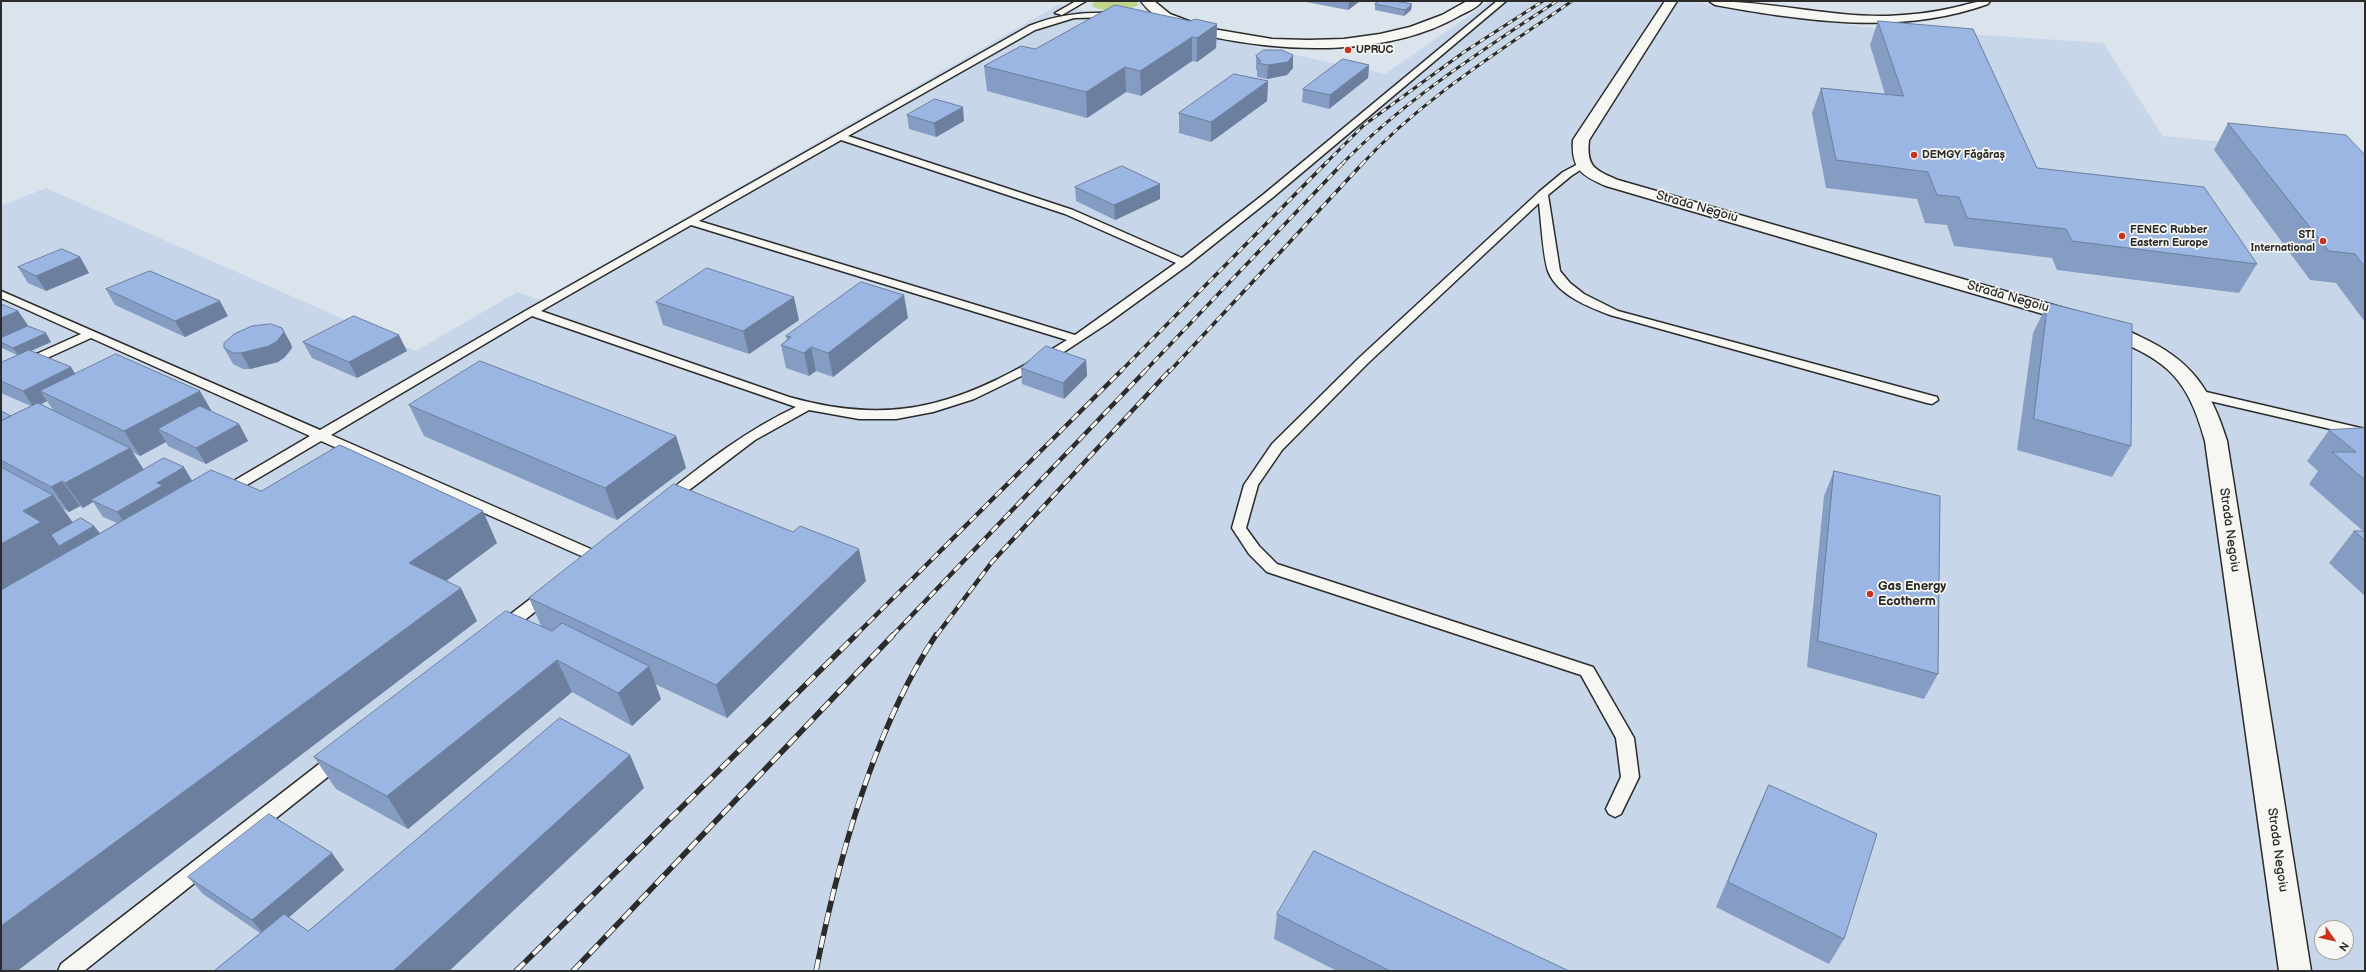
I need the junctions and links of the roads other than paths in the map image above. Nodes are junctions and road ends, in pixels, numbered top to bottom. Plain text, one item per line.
1 (1082, 1) edge
2 (1146, 1) edge
3 (1476, 1) edge
4 (1502, 1) edge
5 (1670, 1) edge
6 (1715, 1) edge
7 (1984, 1) edge
8 (1126, 16) edge
9 (1148, 17) edge
10 (1169, 18) junction
11 (1032, 28) junction
12 (840, 136) junction
13 (1582, 165) junction
14 (1543, 194) junction
15 (691, 222) junction
16 (1184, 263) junction
17 (1, 294) edge
18 (531, 312) junction
19 (90, 334) junction
20 (1076, 339) junction
21 (1, 376) edge
22 (2202, 395) junction
23 (1932, 400) dead end
24 (806, 407) junction
25 (2365, 432) edge
26 (319, 436) junction
27 (218, 497) edge
28 (655, 510) edge
29 (595, 557) edge
30 (557, 586) edge
31 (494, 636) edge
32 (350, 749) edge
33 (1615, 809) dead end
34 (68, 971) edge
35 (2295, 971) edge

1 - 11 lane
2 - 10 main road
3 - 10 main road
4 - 16 lane
5 - 13 main road
6 - 7 main road
8 - 11 lane
9 - 10 lane
11 - 12 lane
12 - 15 lane
12 - 16 lane
13 - 14 lane
13 - 22 main road, Strada Negoiu
14 - 23 lane
14 - 33 lane
15 - 18 lane
15 - 20 lane
16 - 20 lane
17 - 19 lane
18 - 24 lane
18 - 26 lane
19 - 21 lane
19 - 26 lane
20 - 24 lane
22 - 25 lane
22 - 35 main road, Strada Negoiu
24 - 28 lane
26 - 27 lane
26 - 29 lane
30 - 31 lane
32 - 34 lane

